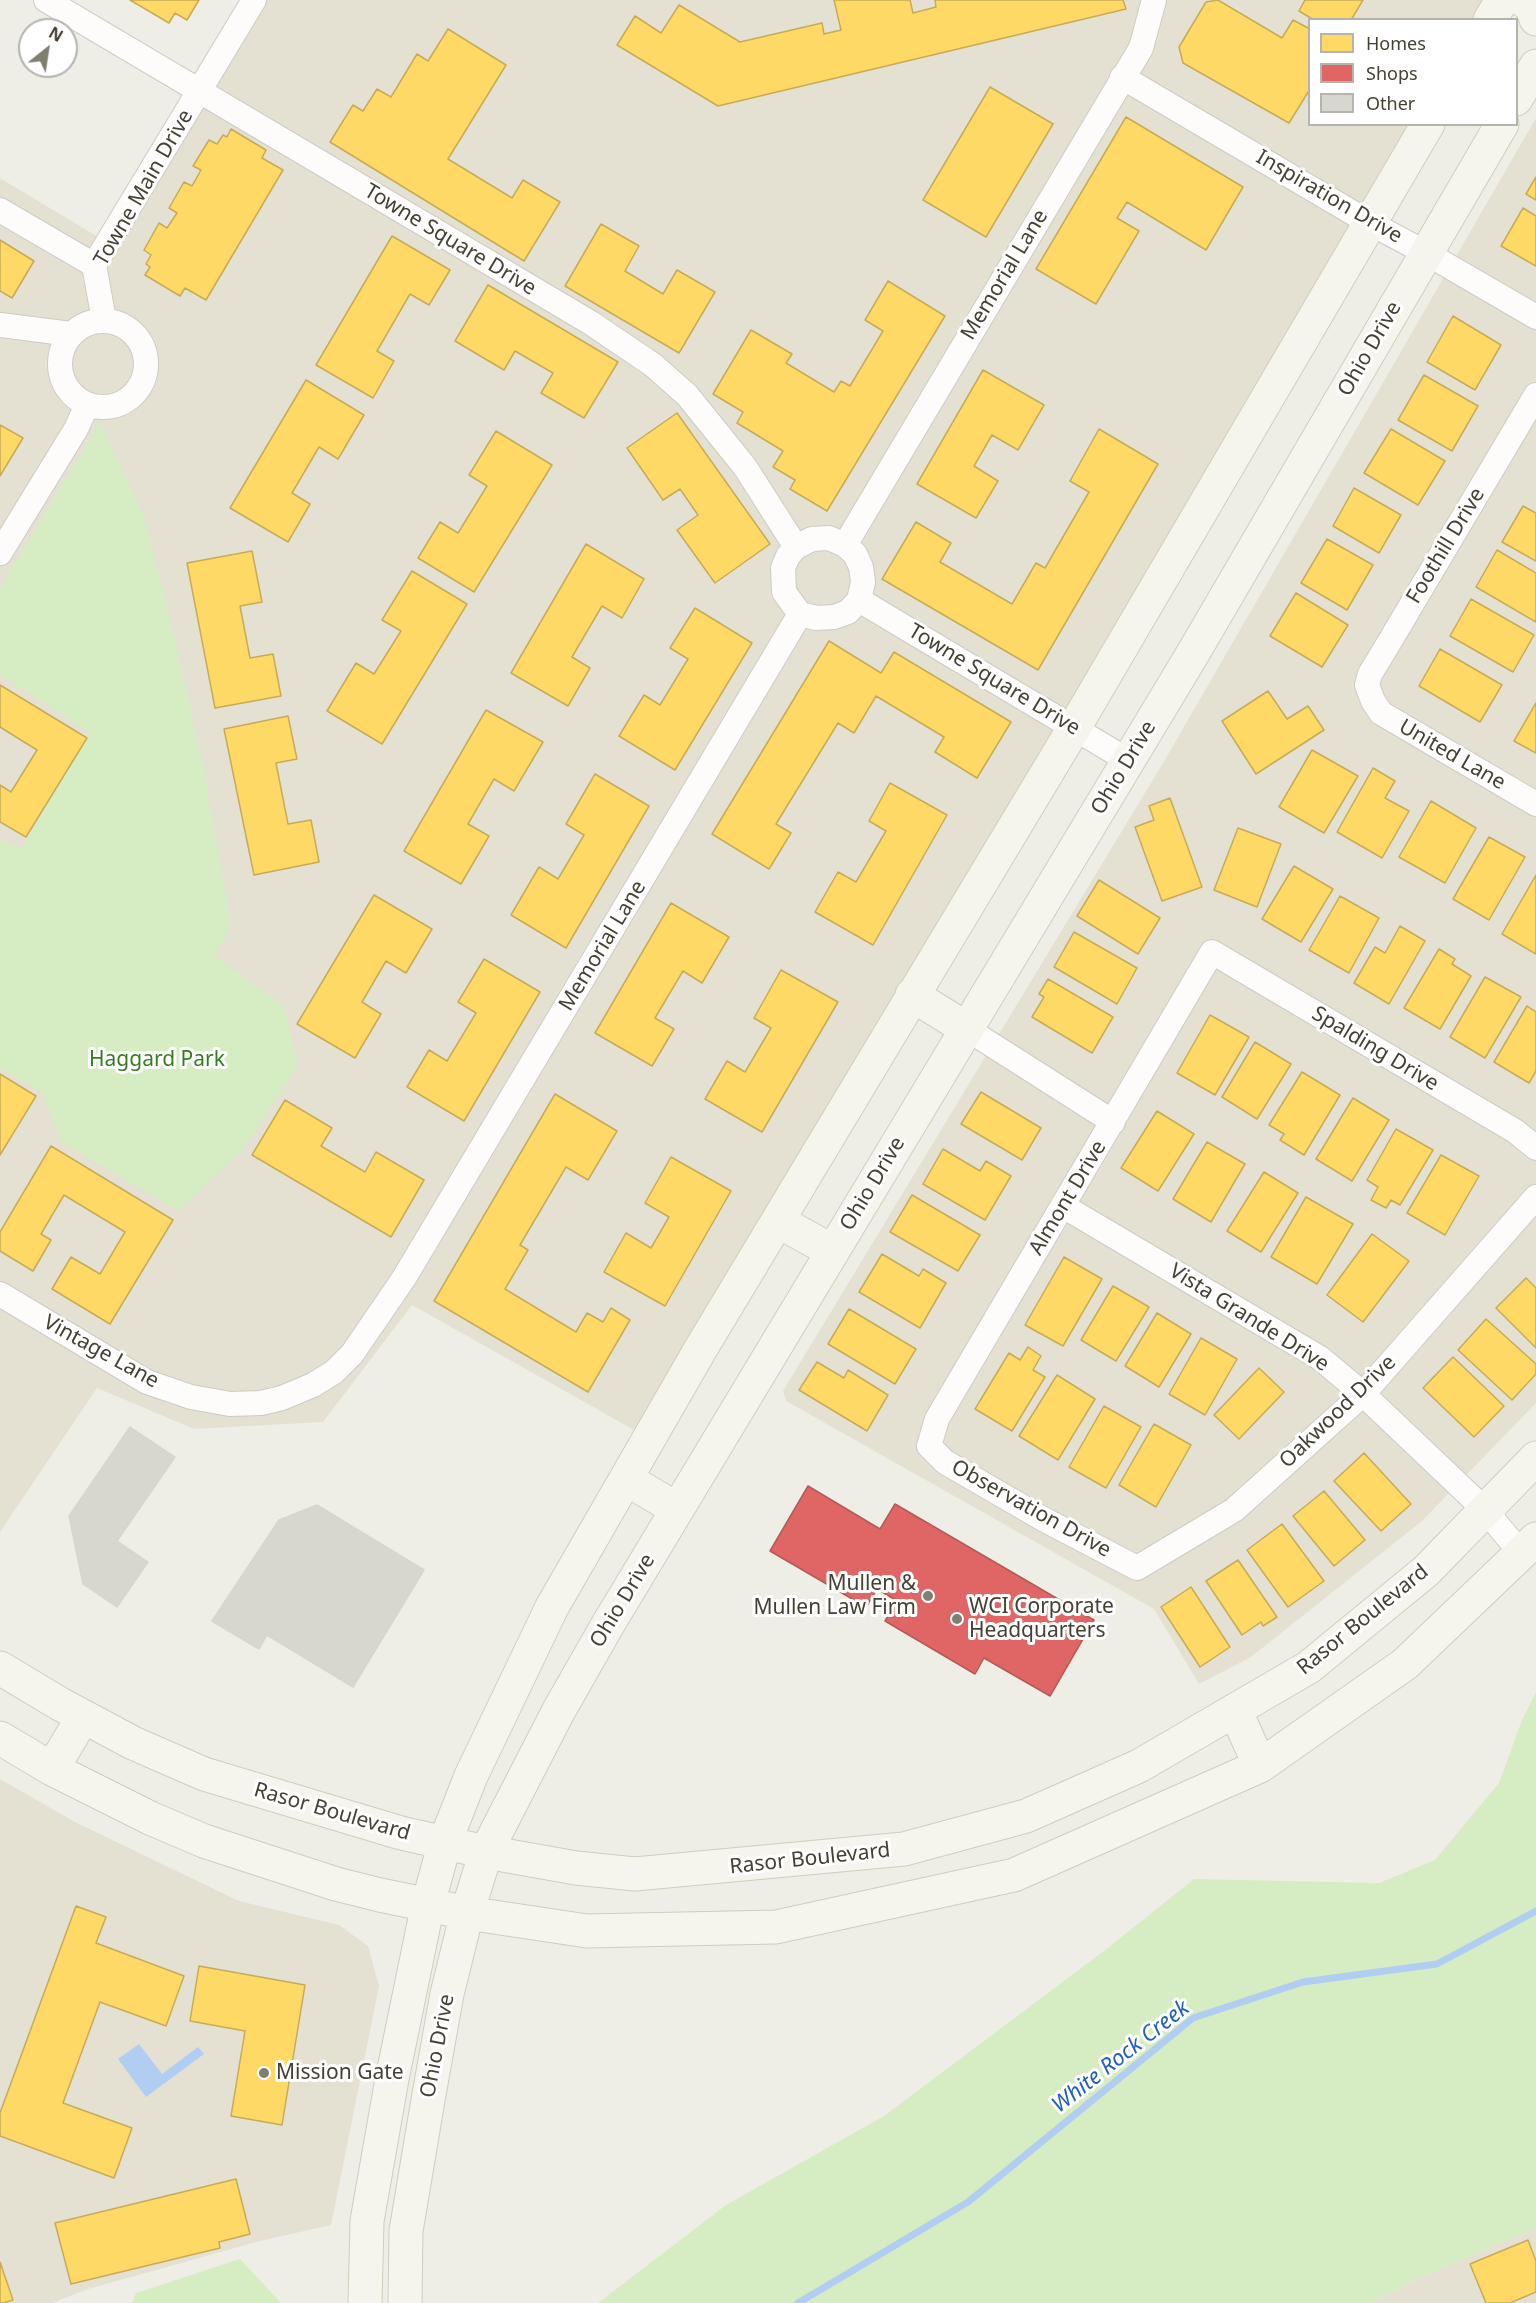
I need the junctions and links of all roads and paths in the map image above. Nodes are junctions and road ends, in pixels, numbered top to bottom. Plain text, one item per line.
1 (46, 0) edge
2 (254, 0) edge
3 (1154, 0) edge
4 (1502, 0) edge
5 (1523, 0) edge
6 (1491, 18) edge
7 (1536, 19) edge
8 (1536, 39) edge
9 (1536, 66) edge
10 (1518, 69) edge
11 (1122, 77) junction
12 (199, 92) junction
13 (1518, 96) edge
14 (1427, 126) edge
15 (1501, 126) edge
16 (0, 210) edge
17 (1370, 223) junction
18 (1426, 253) junction
19 (94, 265) junction
20 (1536, 316) edge
21 (104, 320) junction
22 (0, 325) edge
23 (71, 334) junction
24 (1536, 395) edge
25 (87, 405) junction
26 (845, 545) junction
27 (796, 547) junction
28 (0, 554) edge
29 (859, 600) junction
30 (800, 614) junction
31 (1373, 701) joint
32 (1074, 728) junction
33 (1129, 760) junction
34 (1536, 804) edge
35 (1212, 952) joint
36 (912, 995) junction
37 (967, 1029) junction
38 (1113, 1122) junction
39 (1536, 1148) edge
40 (1536, 1197) edge
41 (1063, 1206) junction
42 (778, 1221) junction
43 (832, 1251) junction
44 (404, 1278) joint
45 (0, 1294) edge
46 (1363, 1395) junction
47 (929, 1446) joint
48 (1536, 1458) edge
49 (626, 1479) junction
50 (677, 1509) junction
51 (1485, 1510) junction
52 (1528, 1546) edge
53 (1137, 1568) joint
54 (0, 1668) edge
55 (1235, 1710) junction
56 (83, 1717) junction
57 (0, 1738) edge
58 (1260, 1766) junction
59 (52, 1769) junction
60 (445, 1842) junction
61 (904, 1849) junction
62 (486, 1852) junction
63 (914, 1897) junction
64 (428, 1904) junction
65 (467, 1913) junction
66 (365, 2303) edge
67 (405, 2303) edge

1 - 12 street, Towne Square Drive
2 - 12 street, Towne Main Drive
3 - 11 street, Memorial Lane
4 - 6 main road
5 - 7 main road
8 - 10 main road
9 - 13 main road
11 - 17 street, Inspiration Drive
11 - 26 street, Memorial Lane
12 - 19 street, Towne Main Drive
12 - 27 street, Towne Square Drive
14 - 17 main road, Ohio Drive
15 - 18 main road, Ohio Drive
16 - 19 street
17 - 18 street, Inspiration Drive
17 - 32 main road, Ohio Drive
18 - 20 street, Inspiration Drive
18 - 33 main road, Ohio Drive
19 - 21 street, Towne Main Drive
21 - 23 street
21 - 25 street
22 - 23 street
23 - 25 street
24 - 31 street, Foothill Drive
25 - 28 street
26 - 27 street
26 - 29 street
27 - 30 street
29 - 30 street
29 - 32 street, Towne Square Drive
30 - 44 street, Memorial Lane
31 - 34 street, United Lane
32 - 33 street, Towne Square Drive
32 - 36 main road, Ohio Drive
33 - 37 main road, Ohio Drive
35 - 38 street, Almont Drive
35 - 39 street, Spalding Drive
36 - 37 main road
36 - 42 main road, Ohio Drive
37 - 38 street
37 - 43 main road, Ohio Drive
38 - 41 street, Almont Drive
40 - 46 street, Oakwood Drive
41 - 46 street, Vista Grande Drive
41 - 47 street, Almont Drive
42 - 43 main road
42 - 49 main road, Ohio Drive
43 - 50 main road, Ohio Drive
44 - 45 street, Vintage Lane
46 - 51 street, Vista Grande Drive
46 - 53 street, Oakwood Drive
47 - 53 street, Observation Drive
48 - 51 main road, Rasor Boulevard
49 - 50 main road
49 - 60 main road, Ohio Drive
50 - 62 main road, Ohio Drive
51 - 52 street, Vista Grande Drive
51 - 55 main road, Rasor Boulevard
52 - 58 main road
54 - 56 main road, Rasor Boulevard
55 - 58 main road
55 - 61 main road, Rasor Boulevard
56 - 59 main road
56 - 60 main road, Rasor Boulevard
57 - 59 main road
58 - 63 main road
59 - 64 main road
60 - 62 main road, Rasor Boulevard
60 - 64 main road, Ohio Drive
61 - 62 main road, Rasor Boulevard
61 - 63 main road
62 - 65 main road, Ohio Drive
63 - 65 main road
64 - 65 main road
64 - 66 main road, Ohio Drive
65 - 67 main road, Ohio Drive

